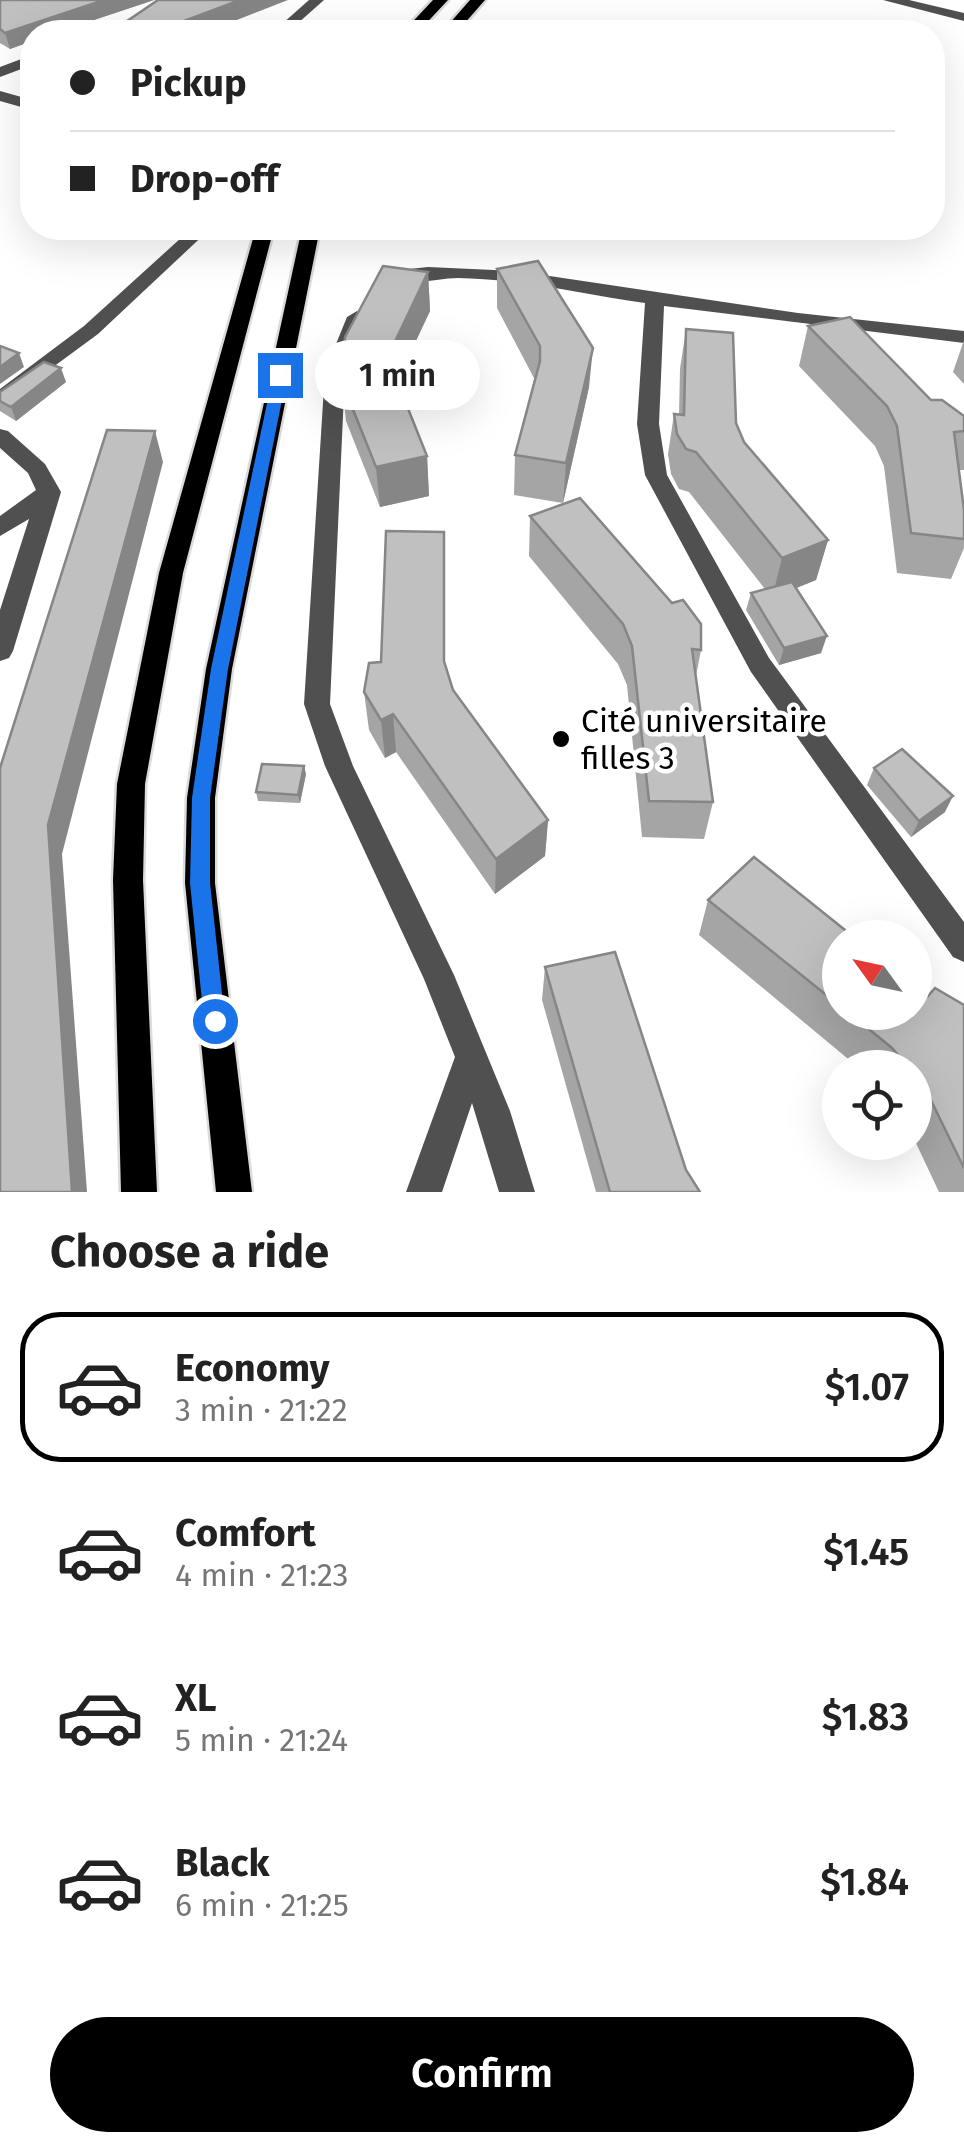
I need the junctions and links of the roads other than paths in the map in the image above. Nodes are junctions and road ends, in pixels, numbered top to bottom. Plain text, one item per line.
1 (190, 0) edge
2 (318, 0) edge
3 (440, 0) edge
4 (478, 0) edge
5 (890, 0) edge
6 (165, 3) edge
7 (964, 17) edge
8 (129, 20) edge
9 (294, 20) edge
10 (421, 20) edge
11 (460, 20) edge
12 (189, 240) edge
13 (262, 240) edge
14 (308, 240) edge
15 (655, 298) junction
16 (964, 337) edge
17 (0, 399) edge
18 (0, 436) edge
19 (49, 492) junction
20 (0, 528) edge
21 (0, 652) edge
22 (964, 948) edge
23 (471, 1058) junction
24 (139, 1192) edge
25 (234, 1192) edge
26 (424, 1192) edge
27 (518, 1192) edge

1 - 6 street
2 - 9 street
3 - 10 main road
4 - 11 main road
5 - 7 street
6 - 8 street
12 - 17 street
13 - 24 main road
14 - 25 main road
15 - 16 street
15 - 22 street
15 - 23 street
18 - 19 street
19 - 20 street
19 - 21 street
23 - 26 street
23 - 27 street

